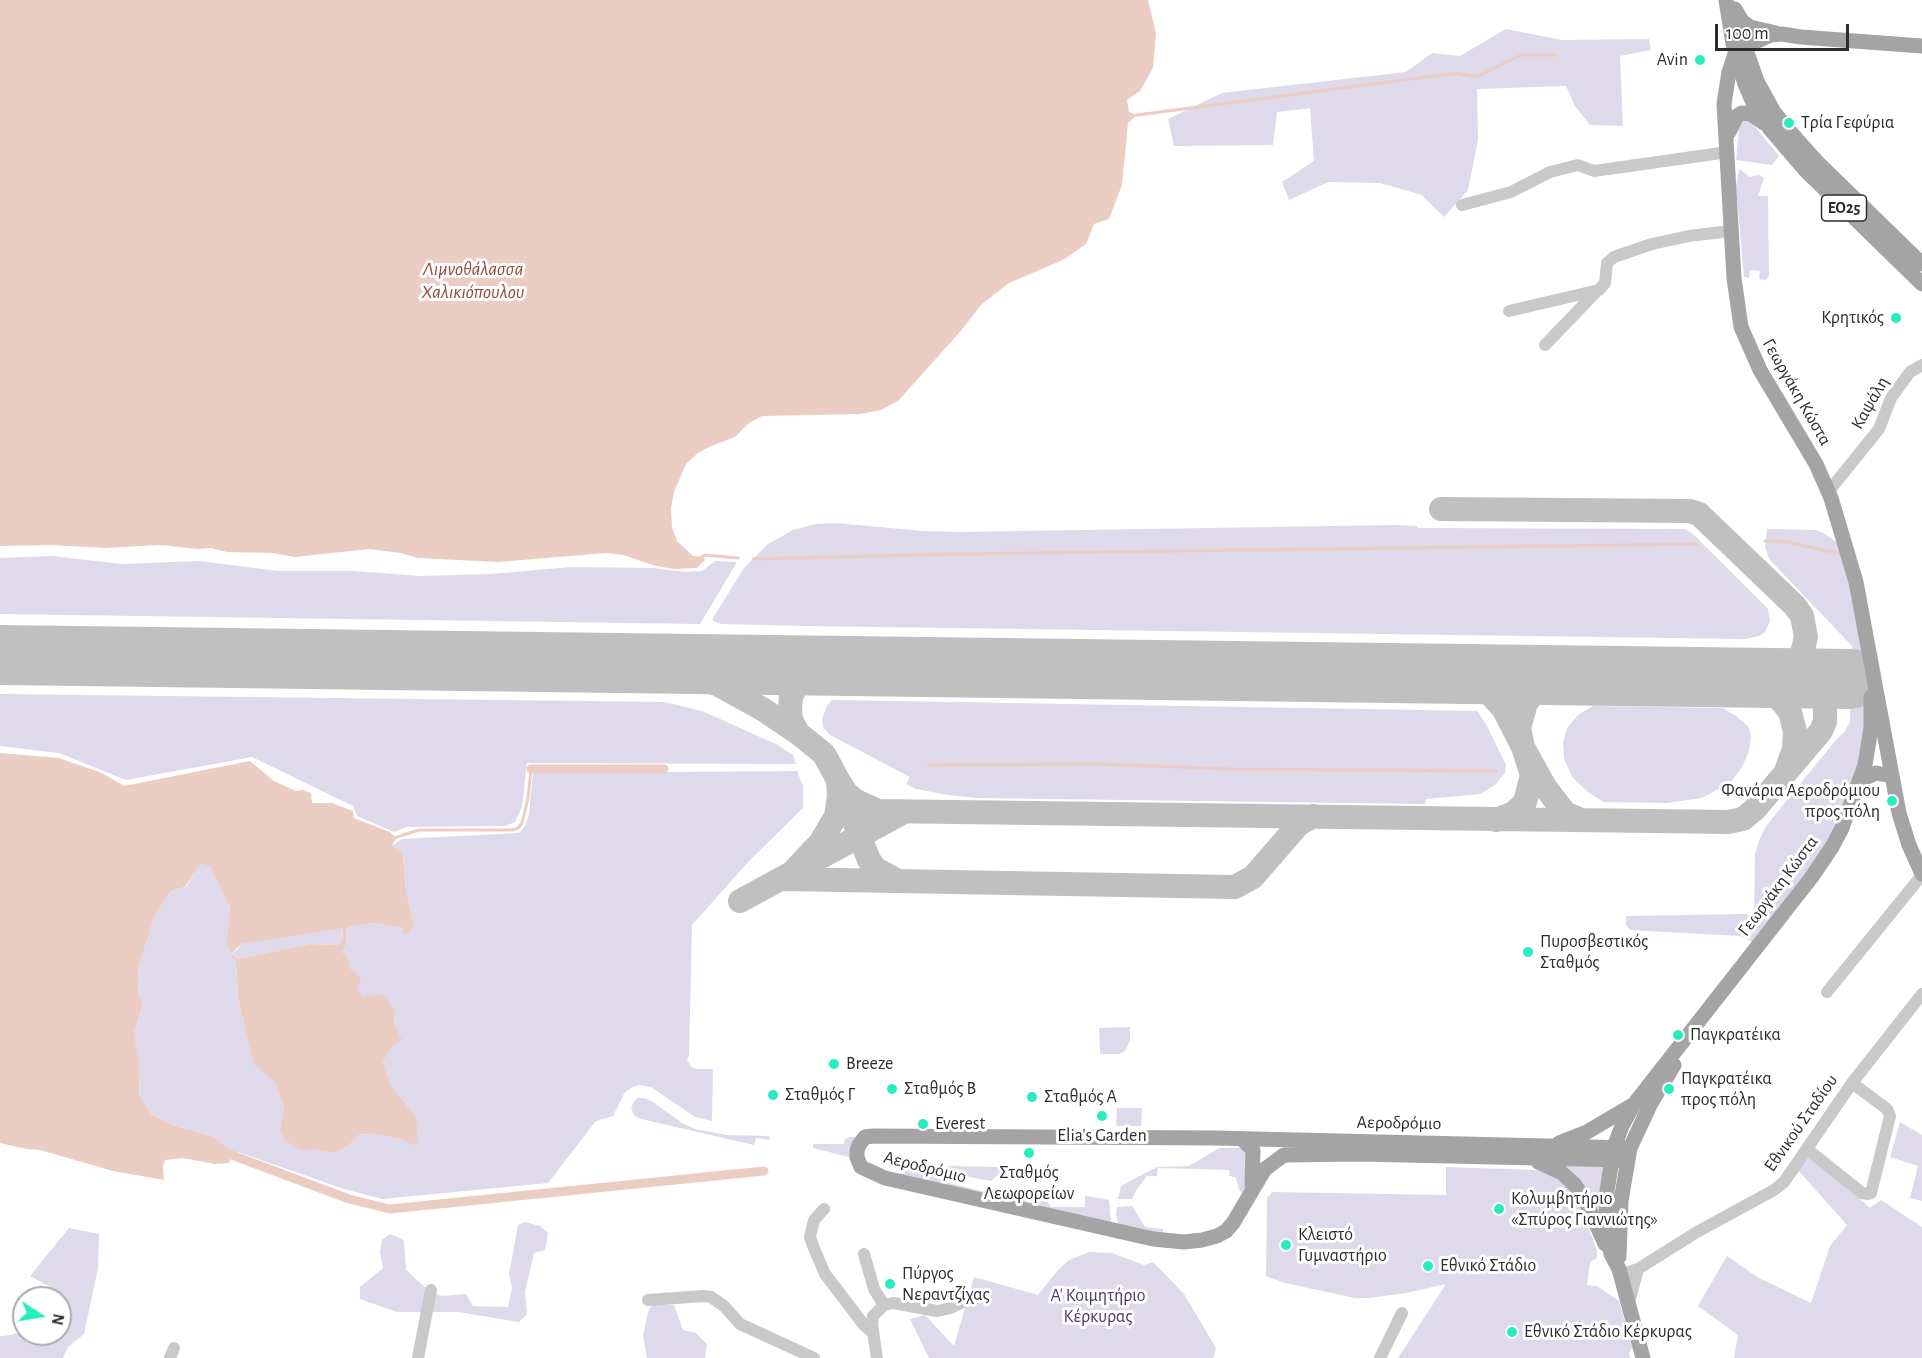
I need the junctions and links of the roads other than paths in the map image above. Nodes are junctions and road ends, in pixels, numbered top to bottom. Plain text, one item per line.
1 (1732, 3) edge
2 (1782, 34) junction
3 (1801, 37) junction
4 (1922, 46) edge
5 (1746, 58) junction
6 (1770, 129) junction
7 (1728, 143) junction
8 (1462, 206) dead end
9 (1731, 231) junction
10 (1922, 264) edge
11 (1922, 284) edge
12 (1597, 291) junction
13 (1509, 310) dead end
14 (1545, 345) dead end
15 (1922, 365) edge
16 (1829, 491) junction
17 (1870, 651) junction
18 (1884, 731) junction
19 (1892, 772) junction
20 (1862, 773) junction
21 (1922, 875) edge
22 (1827, 992) dead end
23 (1922, 994) edge
24 (1701, 1019) junction
25 (1852, 1083) junction
26 (1634, 1104) junction
27 (1242, 1139) junction
28 (1548, 1146) junction
29 (1394, 1149) junction
30 (1807, 1149) junction
31 (1612, 1154) junction
32 (1629, 1154) junction
33 (1526, 1158) junction
34 (1251, 1192) junction
35 (824, 1209) dead end
36 (864, 1254) dead end
37 (1611, 1254) junction
38 (1638, 1269) junction
39 (1619, 1272) junction
40 (431, 1290) dead end
41 (648, 1300) dead end
42 (965, 1301) dead end
43 (884, 1305) junction
44 (1628, 1309) junction
45 (1402, 1313) dead end
46 (872, 1332) junction
47 (418, 1358) edge
48 (814, 1358) edge
49 (877, 1358) edge
50 (1380, 1358) edge
51 (1643, 1358) edge

1 - 2 main road
1 - 5 main road, ΕΟ25
2 - 3 main road
2 - 5 main road
3 - 4 main road
3 - 5 main road
5 - 6 main road, ΕΟ25
5 - 7 main road, Γεωργάκη Κώστα
5 - 10 main road, ΕΟ25
6 - 7 main road
6 - 11 main road, ΕΟ25
7 - 8 street
7 - 9 main road, Γεωργάκη Κώστα
9 - 12 street
9 - 16 main road, Γεωργάκη Κώστα
12 - 13 street
12 - 14 street
15 - 16 street, Καψάλη
16 - 17 main road, Γεωργάκη Κώστα
17 - 18 main road, Γεωργάκη Κώστα
17 - 20 main road, Γεωργάκη Κώστα
18 - 19 main road, Γεωργάκη Κώστα
18 - 20 main road, Γεωργάκη Κώστα
19 - 20 main road
19 - 21 main road, Γεωργάκη Κώστα
20 - 24 main road, Γεωργάκη Κώστα
21 - 22 street
23 - 25 street, Εθνικού Σταδίου
24 - 26 main road, Γεωργάκη Κώστα
24 - 32 main road, Γεωργάκη Κώστα
25 - 30 street, Εθνικού Σταδίου
25 - 30 street
26 - 28 main road
26 - 31 main road, Γεωργάκη Κώστα
27 - 29 main road, Αεροδρόμιο
27 - 34 main road
27 - 34 main road, Αεροδρόμιο
28 - 29 main road, Αεροδρόμιο
28 - 31 main road, Αεροδρόμιο
29 - 33 main road, Αεροδρόμιο
29 - 34 main road, Αεροδρόμιο
30 - 38 street, Εθνικού Σταδίου
31 - 32 main road
31 - 33 main road, Αεροδρόμιο
31 - 37 main road, Γεωργάκη Κώστα
32 - 39 main road, Γεωργάκη Κώστα
33 - 37 main road
35 - 46 street
36 - 43 street
37 - 39 main road, Γεωργάκη Κώστα
38 - 39 street, Εθνικού Σταδίου
38 - 44 street
39 - 44 main road, Γεωργάκη Κώστα
40 - 47 street
41 - 48 street
42 - 43 street
43 - 46 street
44 - 51 main road, Γεωργάκη Κώστα
45 - 50 street
46 - 49 street

